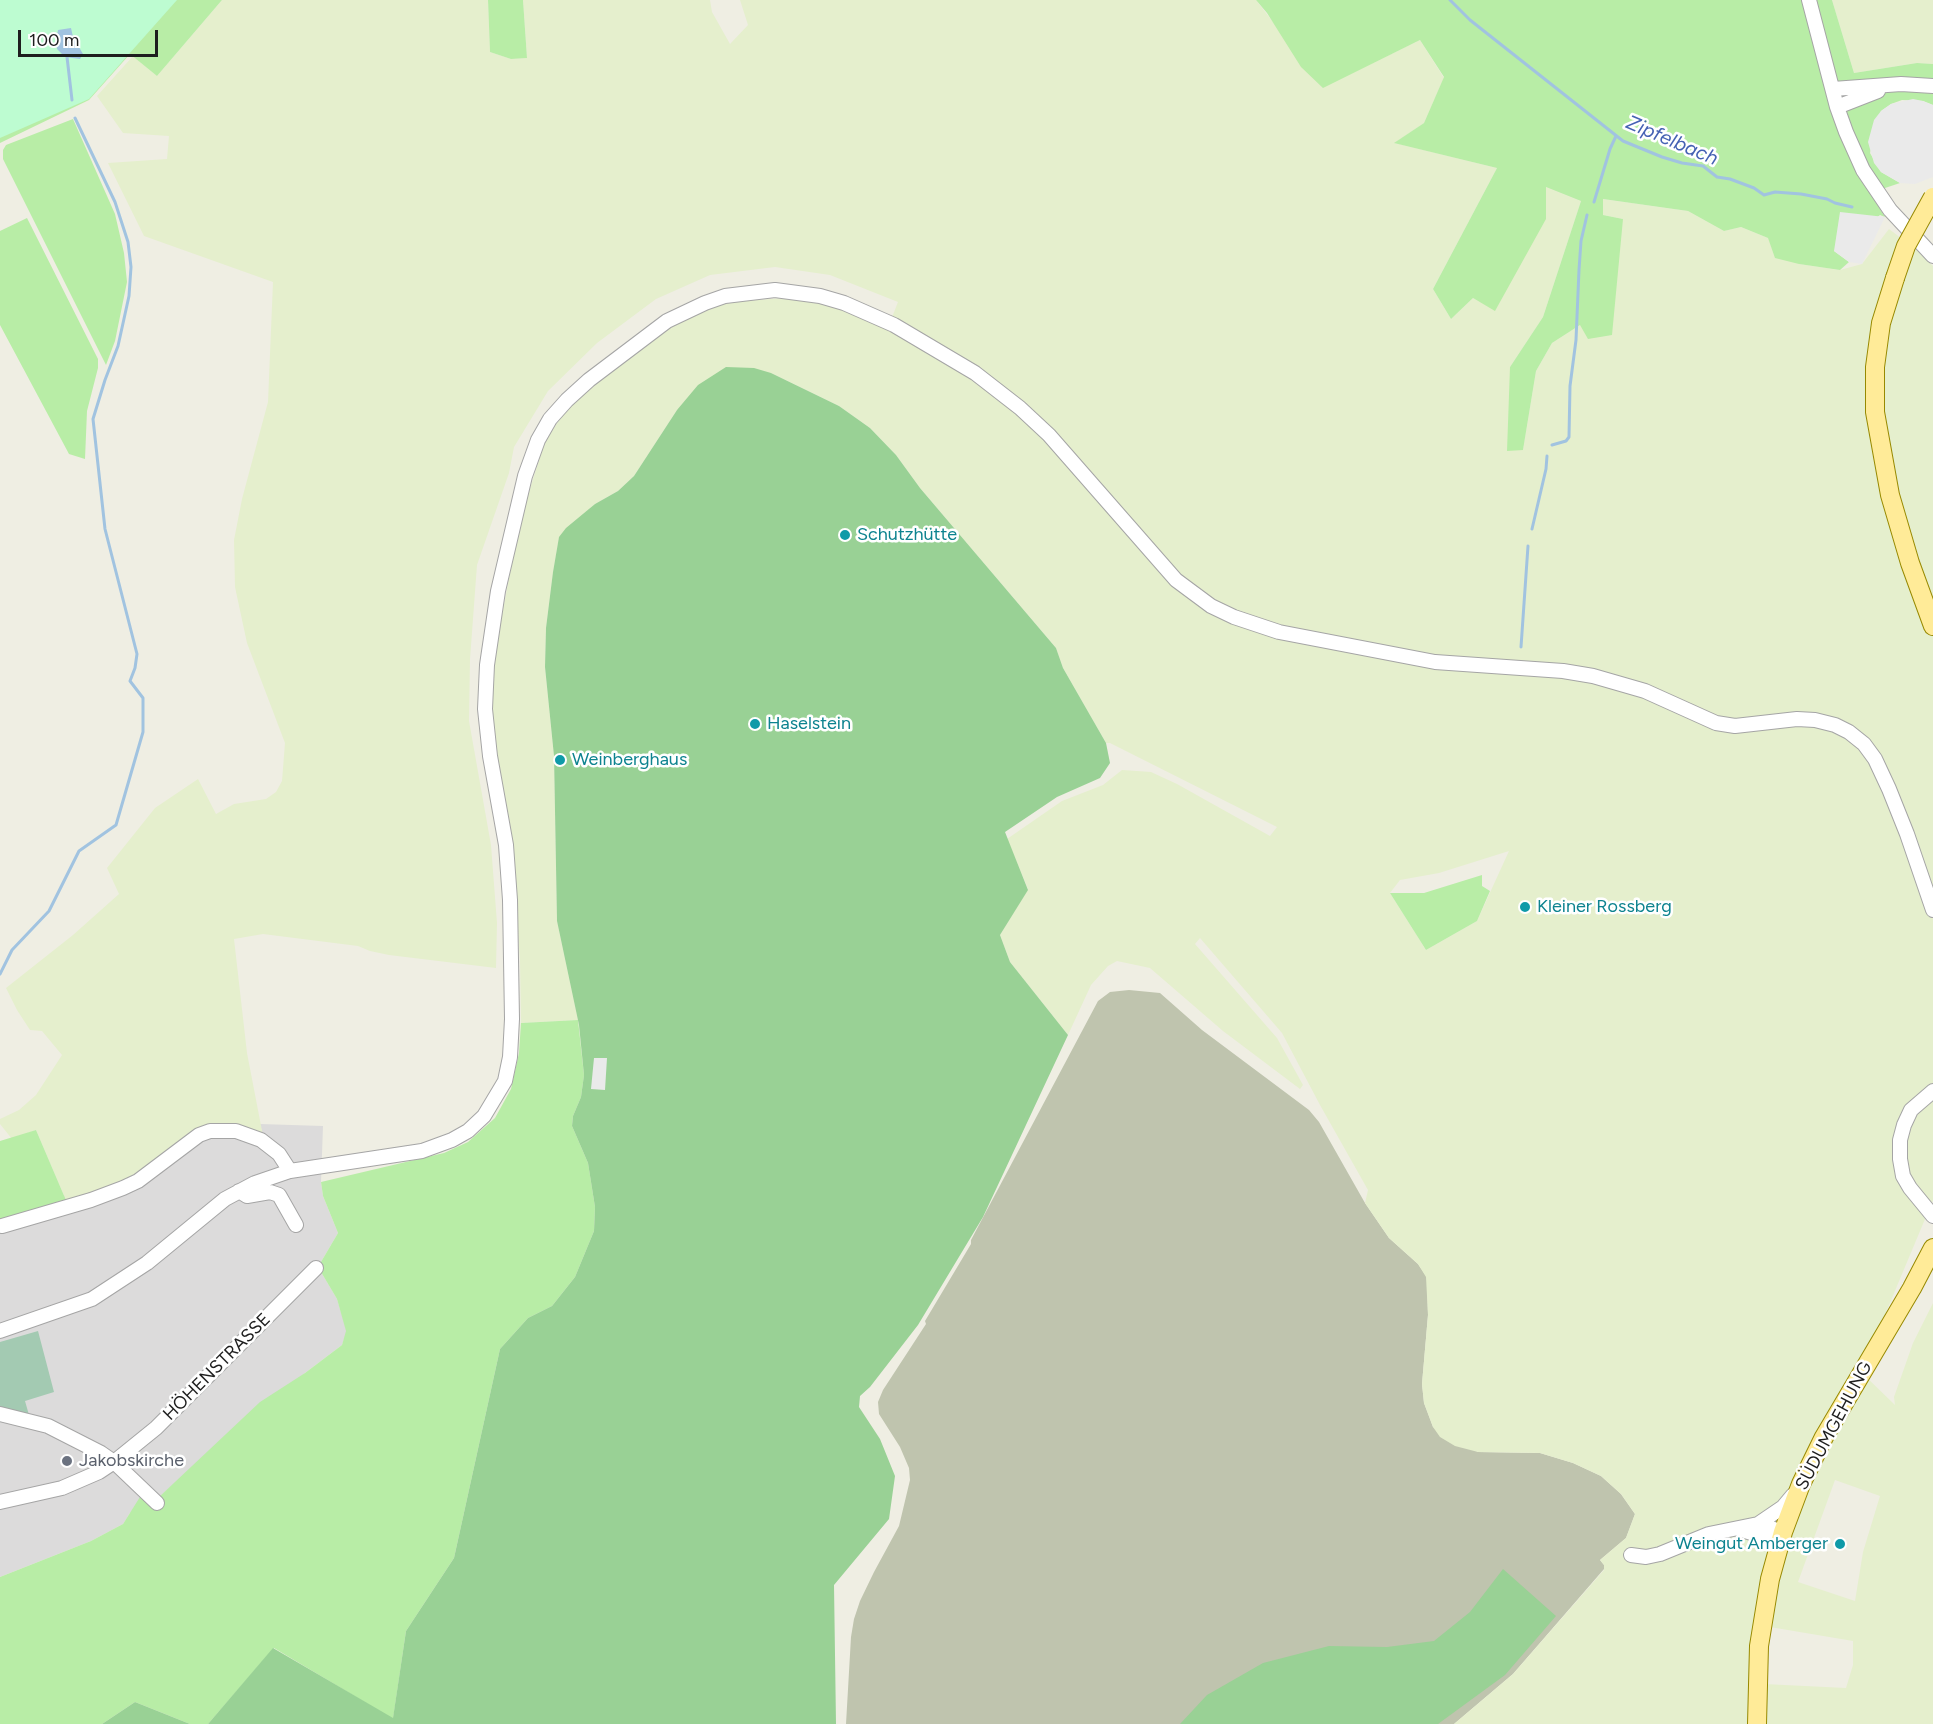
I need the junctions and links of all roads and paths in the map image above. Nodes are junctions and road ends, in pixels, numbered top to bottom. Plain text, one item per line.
1 (1809, 0) edge
2 (1933, 86) edge
3 (1888, 87) junction
4 (1833, 89) junction
5 (1837, 107) junction
6 (1933, 197) edge
7 (1933, 256) edge
8 (1933, 626) edge
9 (1933, 910) edge
10 (1933, 1091) edge
11 (290, 1171) junction
12 (239, 1191) junction
13 (1927, 1201) edge
14 (1933, 1215) edge
15 (296, 1225) dead end
16 (2, 1226) edge
17 (1933, 1248) edge
18 (316, 1268) dead end
19 (0, 1330) edge
20 (0, 1414) edge
21 (114, 1462) junction
22 (1801, 1484) junction
23 (0, 1502) edge
24 (158, 1503) dead end
25 (1758, 1524) junction
26 (1734, 1527) junction
27 (1781, 1537) junction
28 (1631, 1555) dead end
29 (1757, 1724) edge

1 - 4 street
2 - 3 street
3 - 4 street
3 - 5 street
4 - 5 street
5 - 7 street
6 - 8 main road, bridge
9 - 11 street
10 - 13 street
11 - 12 street
11 - 16 street
12 - 15 street
12 - 19 street
13 - 14 street
17 - 22 main road, SÜDUMGEHUNG
18 - 21 street, HÖHENSTRASSE
20 - 21 street
21 - 23 street, HÖHENSTRASSE
21 - 24 street
22 - 25 street
22 - 27 main road, SÜDUMGEHUNG
25 - 26 street
25 - 27 street
26 - 27 street
26 - 28 street
27 - 29 main road, SÜDUMGEHUNG

